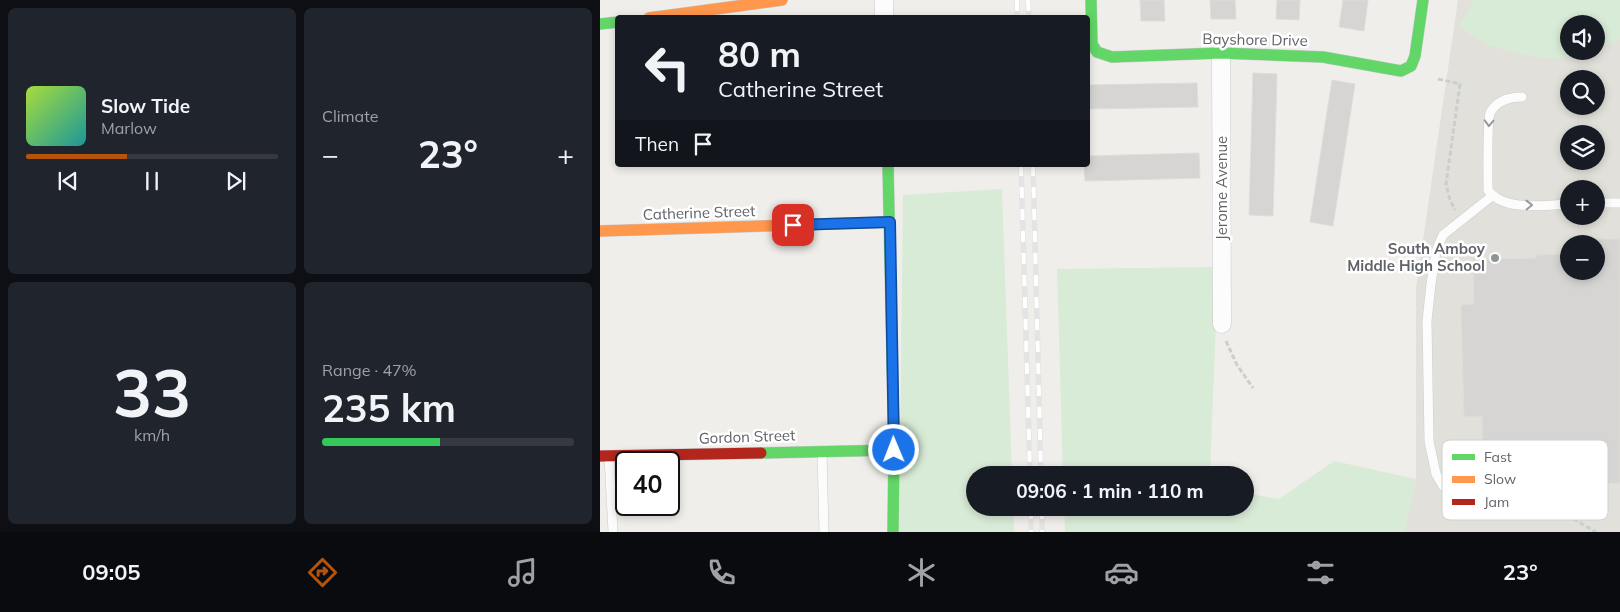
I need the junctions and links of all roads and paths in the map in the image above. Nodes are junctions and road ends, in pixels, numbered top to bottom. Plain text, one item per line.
1 (782, 0) edge
2 (884, 0) edge
3 (1091, 0) edge
4 (1423, 0) edge
5 (671, 15) edge
6 (884, 15) edge
7 (615, 22) edge
8 (600, 24) edge
9 (1221, 53) junction
10 (1438, 79) dead end
11 (1522, 97) dead end
12 (888, 167) edge
13 (1492, 196) junction
14 (1605, 203) edge
15 (1620, 203) edge
16 (1560, 204) edge
17 (1455, 210) dead end
18 (890, 222) junction
19 (600, 231) edge
20 (1222, 324) joint
21 (1252, 388) dead end
22 (822, 450) junction
23 (894, 450) junction
24 (604, 456) edge
25 (1442, 484) edge
26 (1575, 520) edge
27 (614, 532) edge
28 (824, 532) edge
29 (892, 532) edge
30 (1596, 532) edge

1 - 5 street
2 - 6 street
3 - 9 street, Bayshore Drive
4 - 9 street, Bayshore Drive
7 - 8 street
9 - 20 street, Jerome Avenue
10 - 17 path
11 -> 13 lane
12 - 18 street
13 -> 16 lane
13 - 25 lane
14 - 15 lane
18 - 19 street, Catherine Street
18 - 23 street
20 - 21 path
22 - 23 street, Gordon Street
22 - 24 street, Gordon Street
22 - 28 lane
23 - 29 street
24 - 27 lane
26 - 30 path

